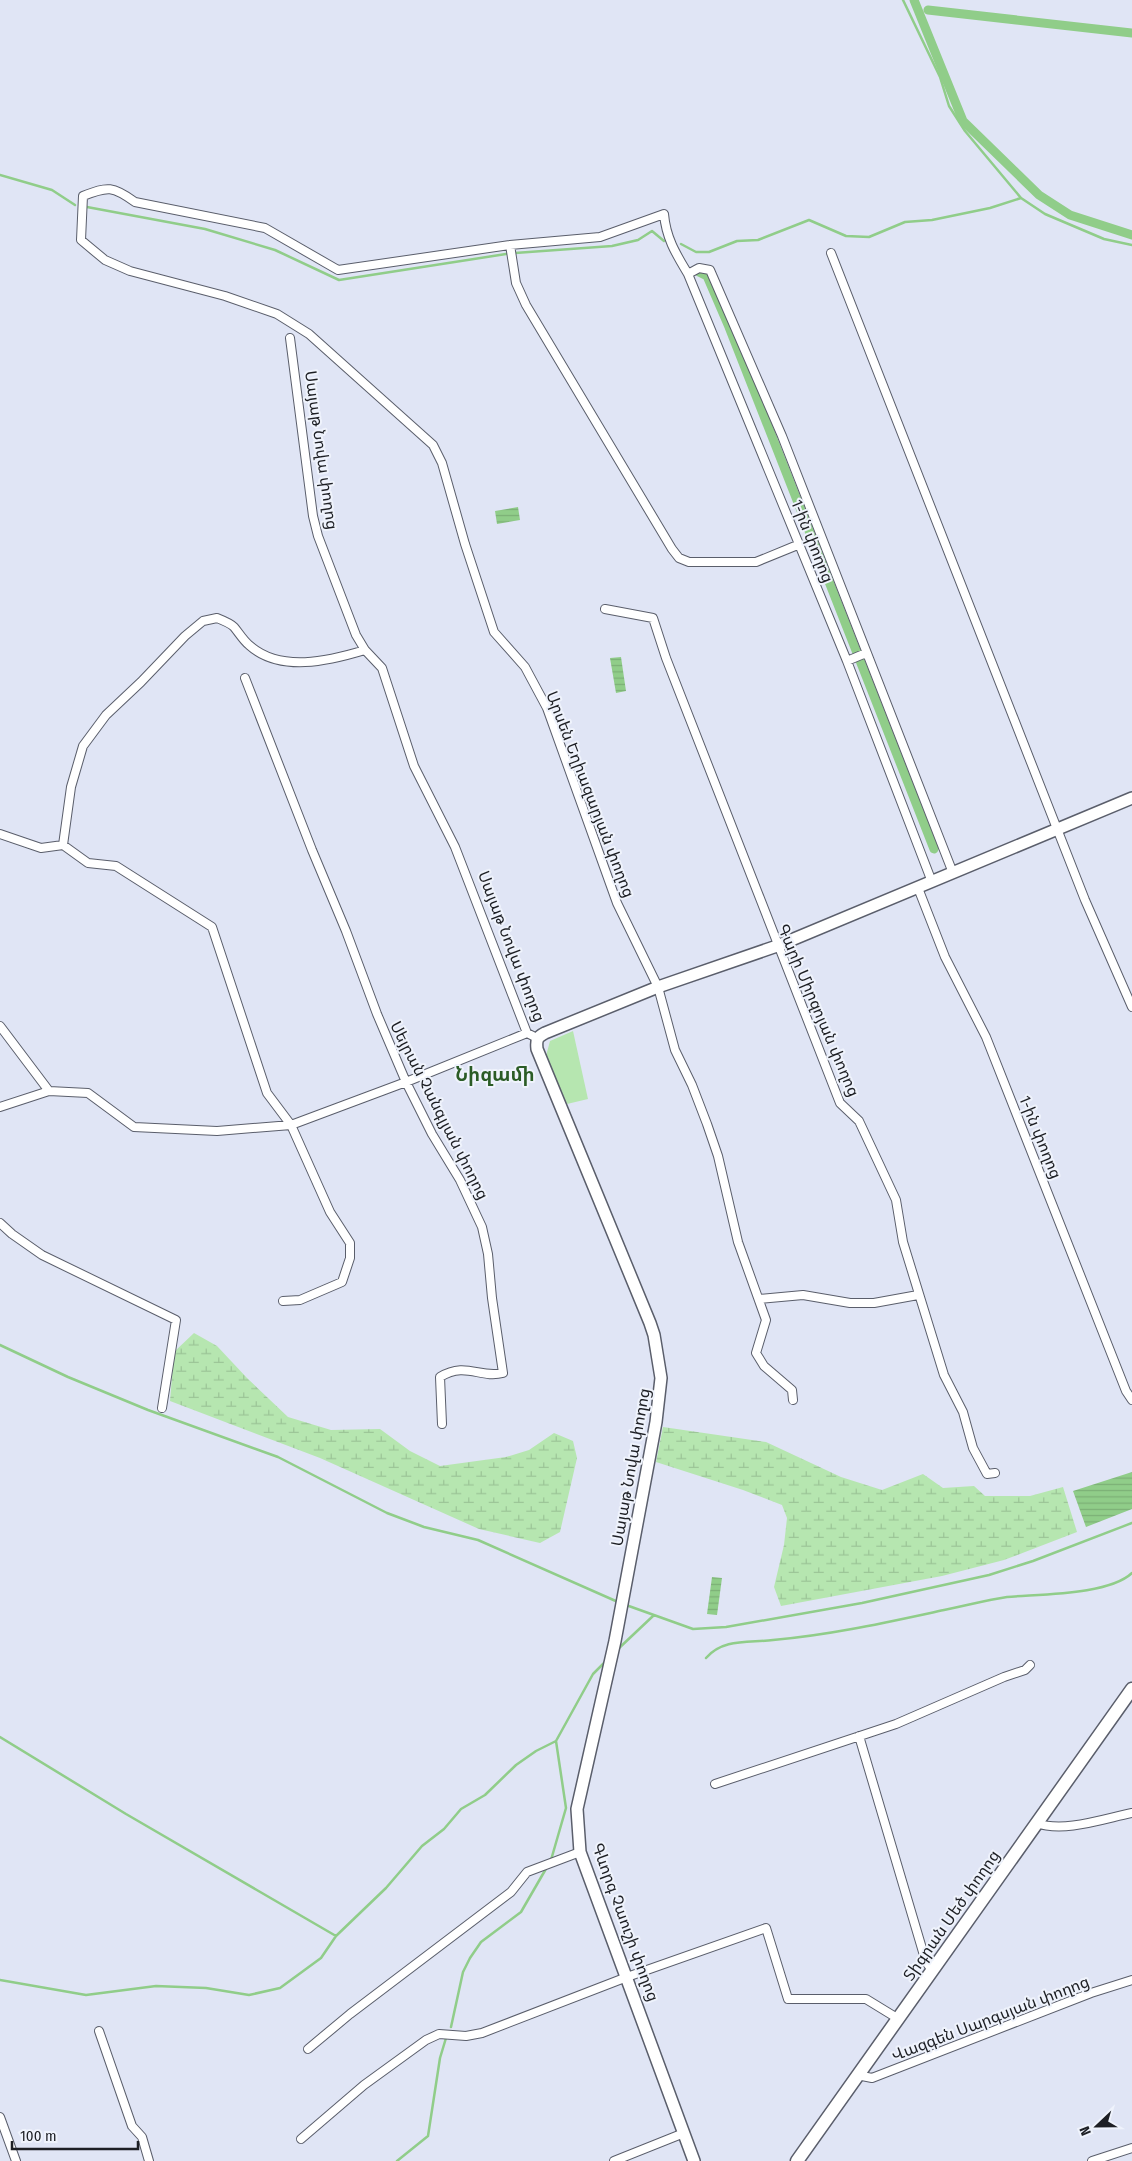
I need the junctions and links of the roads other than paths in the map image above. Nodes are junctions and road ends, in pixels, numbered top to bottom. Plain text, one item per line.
1 (510, 245) junction
2 (831, 253) dead end
3 (688, 274) junction
4 (290, 338) dead end
5 (800, 544) junction
6 (605, 609) dead end
7 (365, 650) junction
8 (866, 653) junction
9 (847, 661) junction
10 (246, 678) dead end
11 (1132, 798) edge
12 (1057, 830) junction
13 (0, 834) edge
14 (63, 845) junction
15 (953, 873) junction
16 (932, 882) junction
17 (918, 888) junction
18 (777, 946) junction
19 (658, 987) junction
20 (1132, 1007) edge
21 (0, 1026) edge
22 (532, 1035) junction
23 (406, 1082) junction
24 (49, 1091) junction
25 (0, 1107) edge
26 (291, 1125) junction
27 (0, 1223) edge
28 (918, 1295) junction
29 (759, 1300) junction
30 (283, 1302) dead end
31 (793, 1400) dead end
32 (1132, 1400) edge
33 (162, 1408) dead end
34 (442, 1424) dead end
35 (995, 1473) dead end
36 (615, 1641) joint
37 (1030, 1665) dead end
38 (1132, 1688) edge
39 (859, 1736) junction
40 (715, 1784) dead end
41 (1132, 1813) edge
42 (1036, 1823) junction
43 (580, 1852) junction
44 (932, 1970) junction
45 (627, 1977) junction
46 (1132, 1980) edge
47 (897, 2018) junction
48 (99, 2031) dead end
49 (308, 2049) dead end
50 (857, 2075) junction
51 (0, 2117) edge
52 (684, 2133) junction
53 (301, 2138) dead end
54 (1132, 2148) edge
55 (16, 2161) edge
56 (149, 2161) edge
57 (614, 2161) edge
58 (694, 2161) edge
59 (797, 2161) edge
60 (1092, 2161) edge

1 - 3 street, 1-ին փողոց
1 - 5 street
1 - 19 street, Արսեն Եղիազարյան փողոց
2 - 12 street
3 - 5 street, 1-ին փողոց
3 - 8 street
4 - 7 street, Սայաթ Նովա փողոց
5 - 9 street, 1-ին փողոց
6 - 18 street, Գարի Միրզոյան փողոց
7 - 14 street
7 - 22 street, Սայաթ Նովա փողոց
8 - 9 street
8 - 15 street
9 - 16 street, 1-ին փողոց
10 - 23 street, Սեյրան Չանգլյան փողոց
11 - 12 main road
12 - 15 main road
12 - 20 street
13 - 14 street
14 - 26 street
15 - 16 main road
16 - 17 main road
17 - 18 main road
17 - 32 street, 1-ին փողոց
18 - 19 main road
18 - 28 street, Գարի Միրզոյան փողոց
19 - 22 main road
19 - 29 street, Արսեն Եղիազարյան փողոց
21 - 24 street
22 - 23 street
22 - 36 main road, Սայաթ Նովա փողոց
23 - 26 street
23 - 34 street, Սեյրան Չանգլյան փողոց
24 - 25 street
24 - 26 street
26 - 30 street
27 - 33 street
28 - 29 street
28 - 35 street, Գարի Միրզոյան փողոց
29 - 31 street, Արսեն Եղիազարյան փողոց
36 - 43 main road, Գևորգ Չաուշի փողոց
37 - 39 street
38 - 42 main road, Տիգրան Մեծ փողոց
39 - 40 street
39 - 44 street
41 - 42 street
42 - 44 main road, Տիգրան Մեծ փողոց
43 - 45 main road, Գևորգ Չաուշի փողոց
43 - 49 street
44 - 47 main road, Տիգրան Մեծ փողոց
45 - 47 street
45 - 52 main road, Գևորգ Չաուշի փողոց
45 - 53 street
46 - 50 street, Վազգեն Սարգսյան փողոց
47 - 50 main road, Տիգրան Մեծ փողոց
48 - 56 street
50 - 59 main road, Տիգրան Մեծ փողոց
51 - 55 street
52 - 57 street
52 - 58 main road, Գևորգ Չաուշի փողոց
54 - 60 street

